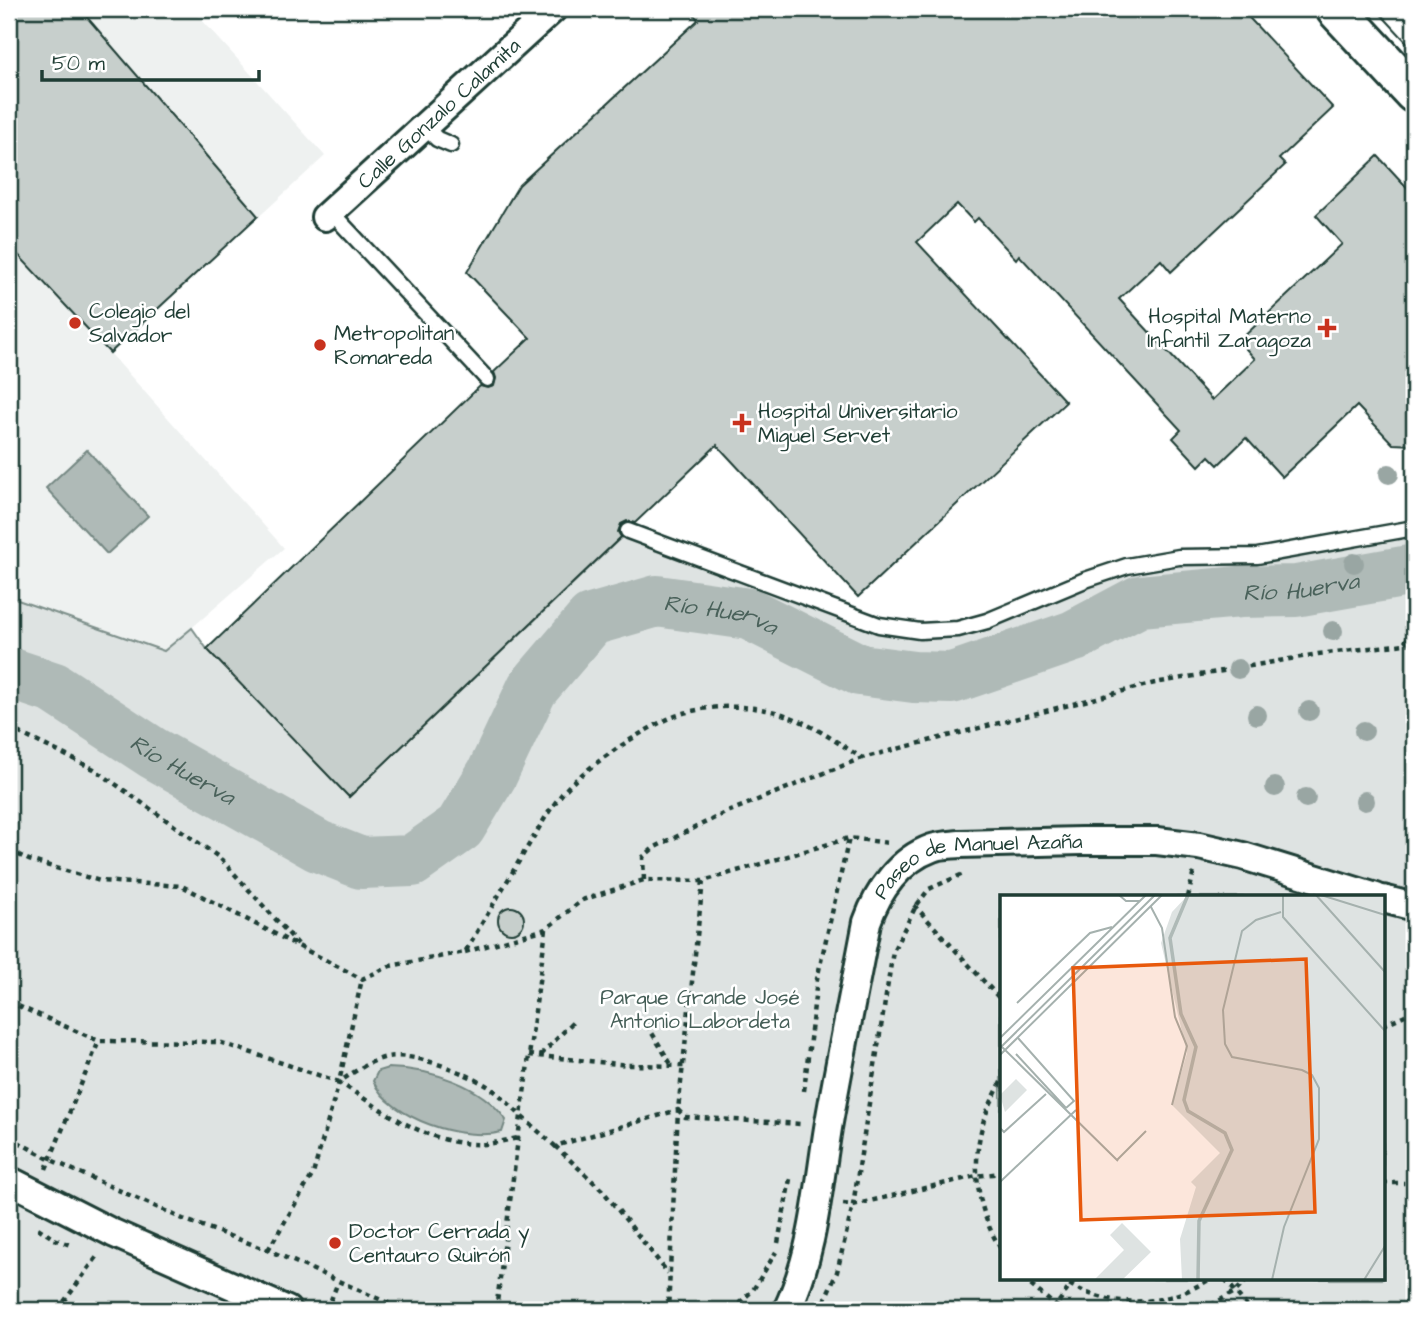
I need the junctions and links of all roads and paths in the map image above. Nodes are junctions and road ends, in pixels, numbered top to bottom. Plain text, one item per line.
1 (553, 9) edge
2 (1336, 9) edge
3 (1414, 93) edge
4 (424, 126) junction
5 (450, 145) dead end
6 (327, 214) joint
7 (487, 379) dead end
8 (1414, 528) edge
9 (628, 531) dead end
10 (1414, 628) edge
11 (1404, 643) junction
12 (1414, 643) edge
13 (9, 728) edge
14 (862, 758) junction
15 (849, 838) junction
16 (931, 848) junction
17 (9, 850) edge
18 (1182, 872) dead end
19 (965, 873) dead end
20 (1201, 875) dead end
21 (644, 880) junction
22 (703, 881) junction
23 (887, 881) junction
24 (1370, 895) edge
25 (1384, 899) edge
26 (916, 906) junction
27 (1414, 907) edge
28 (546, 929) junction
29 (300, 947) junction
30 (465, 952) junction
31 (362, 979) junction
32 (1000, 999) edge
33 (9, 1002) edge
34 (1414, 1010) edge
35 (574, 1021) dead end
36 (647, 1025) dead end
37 (1384, 1025) edge
38 (99, 1041) junction
39 (529, 1055) junction
40 (541, 1055) junction
41 (672, 1065) junction
42 (684, 1066) junction
43 (339, 1082) junction
44 (1000, 1084) edge
45 (803, 1098) dead end
46 (678, 1110) junction
47 (802, 1111) dead end
48 (521, 1116) junction
49 (800, 1124) junction
50 (9, 1137) edge
51 (797, 1137) dead end
52 (518, 1138) junction
53 (555, 1146) junction
54 (49, 1159) junction
55 (1000, 1173) edge
56 (791, 1175) dead end
57 (976, 1176) junction
58 (9, 1180) edge
59 (1384, 1183) edge
60 (1414, 1183) edge
61 (36, 1194) junction
62 (818, 1201) junction
63 (853, 1205) junction
64 (113, 1233) junction
65 (1000, 1247) edge
66 (268, 1250) junction
67 (669, 1273) junction
68 (1024, 1280) edge
69 (1062, 1280) edge
70 (1074, 1280) edge
71 (1208, 1280) edge
72 (1226, 1280) edge
73 (1247, 1280) edge
74 (338, 1282) junction
75 (1071, 1286) junction
76 (1235, 1292) junction
77 (1055, 1308) edge
78 (58, 1310) edge
79 (287, 1310) edge
80 (327, 1310) edge
81 (404, 1310) edge
82 (496, 1310) edge
83 (668, 1310) edge
84 (732, 1310) edge
85 (787, 1310) edge
86 (820, 1310) edge
87 (1068, 1310) edge
88 (1202, 1310) edge
89 (1250, 1310) edge

1 - 4 street, Calle Gonzalo Calamita
2 - 3 main road
4 - 5 lane
4 - 6 street, Calle Gonzalo Calamita
6 - 7 lane
8 - 9 lane
10 - 11 path
11 - 12 path
11 - 14 path
13 - 29 path
14 - 21 path
14 - 30 path
15 - 16 path
15 - 22 path
15 - 45 path
16 - 23 street, Paseo de Manuel Azaña
16 - 24 street, Paseo de Manuel Azaña
17 - 29 path
18 - 20 path
19 - 26 path
21 - 22 path
21 - 28 path
22 - 42 path
23 - 26 path
23 - 62 street, Paseo de Manuel Azaña
25 - 27 street
26 - 32 path
26 - 63 path
28 - 30 path
28 - 39 path
29 - 31 path
30 - 31 path
31 - 43 path
33 - 38 path
34 - 37 path
35 - 40 path
36 - 41 path
38 - 43 path
38 - 54 path
39 - 40 path
39 - 48 path
40 - 41 path
41 - 42 path
42 - 46 path
43 - 48 path
43 - 52 path
43 - 66 path
44 - 57 path
46 - 49 path
46 - 53 path
46 - 67 path
47 - 49 path
48 - 52 path
48 - 53 path
49 - 51 path
50 - 54 path
52 - 82 path
53 - 67 path
54 - 61 path
54 - 66 path
55 - 57 path
56 - 84 path
57 - 63 path
57 - 65 path
58 - 61 street
59 - 60 path
61 - 64 street
62 - 63 path
62 - 85 street, Paseo de Manuel Azaña
63 - 86 path
64 - 78 path
64 - 79 street
66 - 74 path
67 - 83 path
68 - 77 path
69 - 75 path
70 - 75 path
71 - 75 path
72 - 76 path
73 - 76 path
74 - 80 path
74 - 81 path
75 - 77 path
76 - 88 path
76 - 89 path
77 - 87 path

